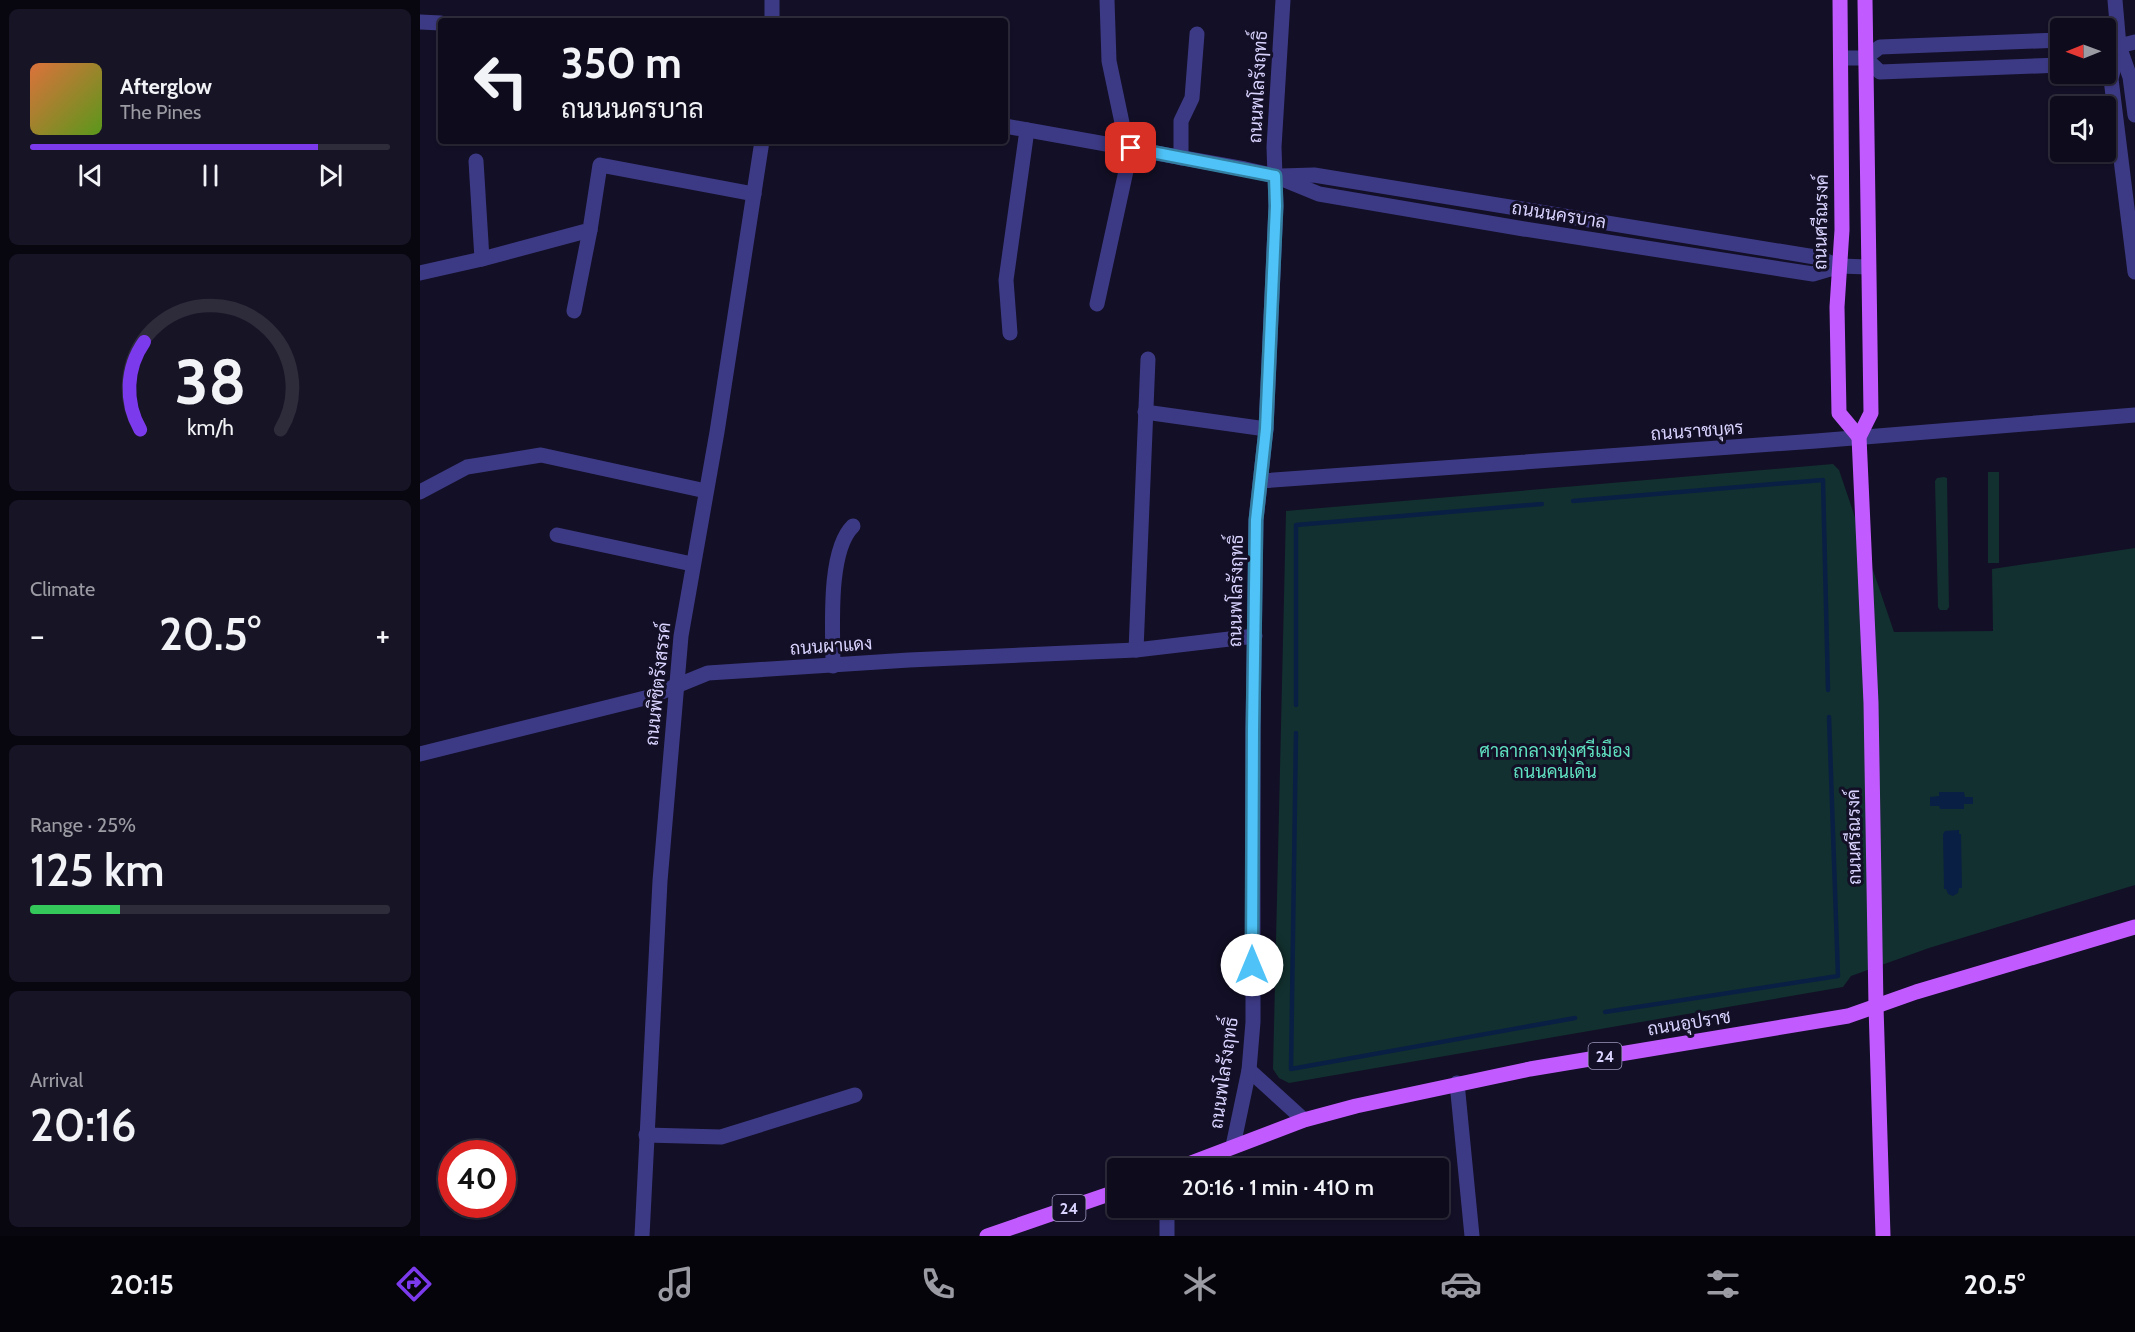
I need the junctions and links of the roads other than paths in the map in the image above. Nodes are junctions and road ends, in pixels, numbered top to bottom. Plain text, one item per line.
1 (772, 0) edge
2 (1107, 0) edge
3 (1283, 0) edge
4 (1840, 0) edge
5 (1865, 0) edge
6 (2115, 0) edge
7 (772, 18) edge
8 (2113, 18) edge
9 (420, 22) edge
10 (438, 23) edge
11 (1197, 34) dead end
12 (2050, 40) edge
13 (2135, 42) edge
14 (2116, 47) edge
15 (2116, 57) edge
16 (1841, 58) junction
17 (1865, 58) junction
18 (2050, 65) edge
19 (2112, 84) edge
20 (2135, 115) edge
21 (1008, 127) edge
22 (1027, 130) junction
23 (762, 144) edge
24 (1127, 147) junction
25 (1181, 158) junction
26 (476, 161) dead end
27 (1275, 176) junction
28 (754, 194) junction
29 (1528, 211) junction
30 (1524, 229) junction
31 (590, 230) junction
32 (2133, 240) edge
33 (482, 259) junction
34 (1840, 266) junction
35 (1868, 267) junction
36 (2135, 272) edge
37 (420, 273) edge
38 (1097, 304) dead end
39 (573, 311) dead end
40 (1010, 333) dead end
41 (1148, 359) dead end
42 (1145, 412) junction
43 (2135, 415) edge
44 (1266, 429) junction
45 (1859, 437) junction
46 (1262, 482) junction
47 (706, 491) junction
48 (420, 492) edge
49 (853, 526) dead end
50 (556, 535) dead end
51 (692, 564) junction
52 (1255, 636) junction
53 (1136, 650) junction
54 (833, 666) junction
55 (676, 686) junction
56 (420, 754) edge
57 (2135, 927) edge
58 (1876, 1006) junction
59 (1249, 1070) junction
60 (1457, 1083) junction
61 (855, 1095) dead end
62 (1304, 1120) junction
63 (646, 1135) junction
64 (1233, 1146) junction
65 (1203, 1158) edge
66 (1107, 1195) edge
67 (1167, 1218) edge
68 (642, 1236) edge
69 (987, 1236) edge
70 (1167, 1236) edge
71 (1472, 1236) edge
72 (1883, 1236) edge

1 - 7 street
2 - 24 street
3 - 27 street, ถนนพโลรังฤทธิ์
4 - 16 main road, ถนนศรีณรงค์
5 - 17 main road, ถนนศรีณรงค์
6 - 8 street
9 - 10 street
11 - 25 street
12 - 17 street
13 - 14 street
15 - 20 street
16 - 17 street
16 - 34 main road, ถนนศรีณรงค์
17 - 18 street
17 - 35 main road, ถนนศรีณรงค์
19 - 32 street
21 - 22 street, ถนนนครบาล
22 - 24 street, ถนนนครบาล
22 - 40 street
23 - 28 street, ถนนพิชิตรังสรรค์
24 - 25 street, ถนนนครบาล
24 - 38 street
25 - 27 street, ถนนนครบาล
26 - 33 street
27 - 29 street, ถนนนครบาล
27 - 30 street, ถนนนครบาล
27 - 44 street, ถนนพโลรังฤทธิ์
28 - 31 street
28 - 47 street, ถนนพิชิตรังสรรค์
29 - 30 street
29 - 34 street, ถนนนครบาล
30 - 34 street, ถนนนครบาล
31 - 33 street
31 - 39 street
32 - 36 street
33 - 37 street
34 - 35 street, ถนนนครบาล
34 - 45 main road, ถนนศรีณรงค์
35 - 45 main road, ถนนศรีณรงค์
41 - 42 street
42 - 44 street
42 - 53 street
43 - 45 street, ถนนราชบุตร
44 - 46 street, ถนนพโลรังฤทธิ์
45 - 46 street, ถนนราชบุตร
45 - 58 main road, ถนนศรีณรงค์
46 - 52 street, ถนนพโลรังฤทธิ์
47 - 48 street
47 - 51 street, ถนนพิชิตรังสรรค์
49 - 54 street
50 - 51 street
51 - 55 street, ถนนพิชิตรังสรรค์
52 - 53 street, ถนนผาแดง
52 - 59 street, ถนนพโลรังฤทธิ์
53 - 54 street, ถนนผาแดง
54 - 55 street, ถนนผาแดง
55 - 56 street, ถนนผาแดง
55 - 63 street, ถนนพิชิตรังสรรค์
57 - 58 main road, ถนนอุปราช / 24
58 - 60 main road, ถนนอุปราช / 24
58 - 72 main road, ถนนศรีณรงค์
59 - 62 street
59 - 64 street, ถนนพโลรังฤทธิ์
60 - 62 main road, ถนนอุปราช / 24
60 - 71 street
61 - 63 street
62 - 64 main road, ถนนอุปราช / 24
63 - 68 street, ถนนพิชิตรังสรรค์
64 - 65 main road, ถนนอุปราช / 24
66 - 69 main road, 24
67 - 70 street

